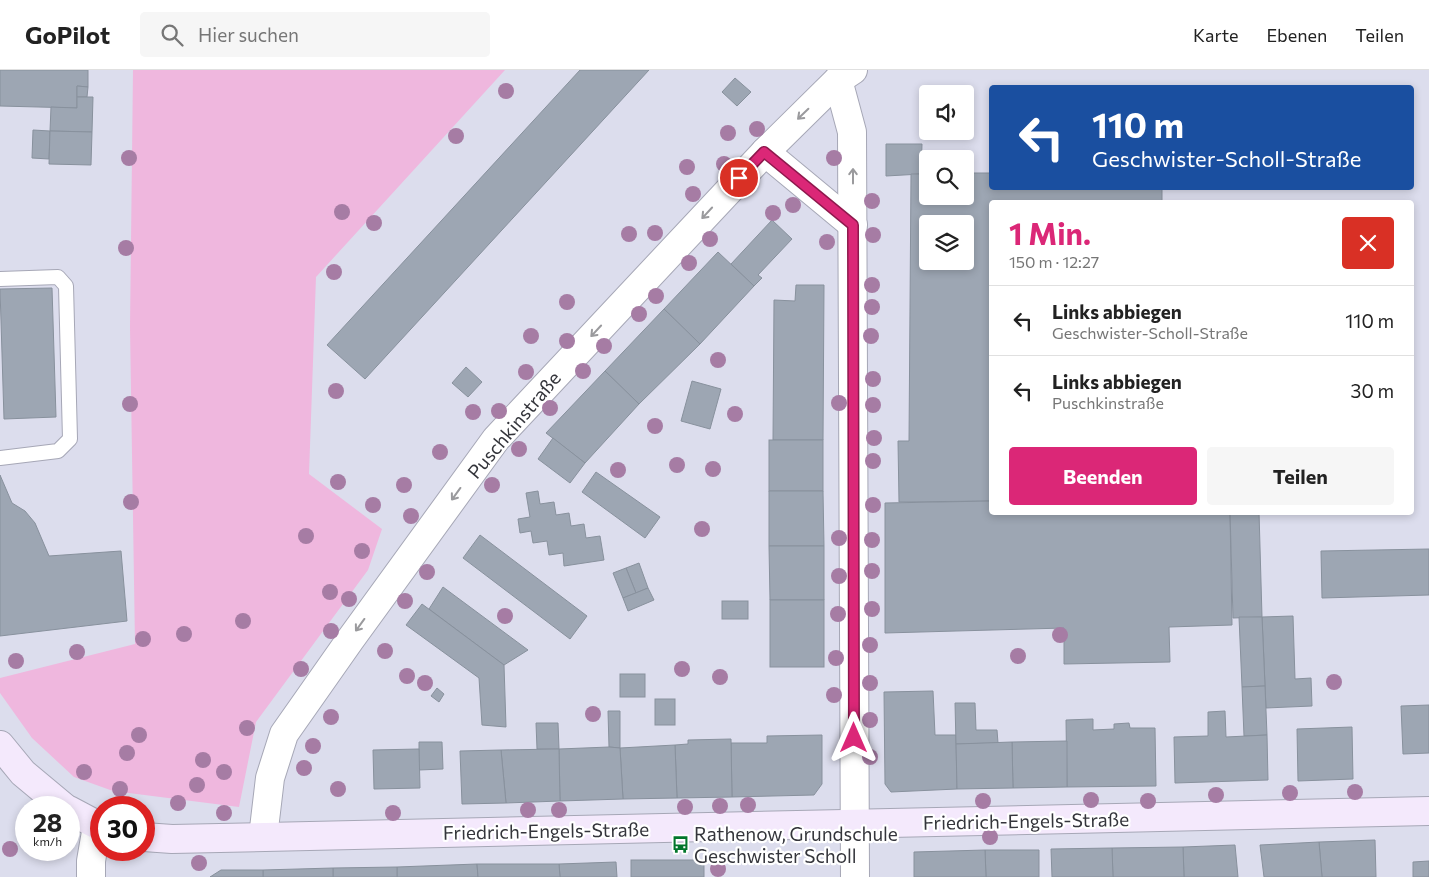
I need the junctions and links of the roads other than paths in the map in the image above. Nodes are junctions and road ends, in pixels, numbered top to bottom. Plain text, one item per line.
1 (846, 75) edge
2 (764, 152) junction
3 (853, 225) junction
4 (0, 279) edge
5 (0, 458) edge
6 (0, 745) edge
7 (51, 796) edge
8 (1429, 811) edge
9 (854, 825) junction
10 (263, 837) junction
11 (155, 838) edge
12 (91, 861) edge
13 (91, 877) edge
14 (855, 877) edge

1 -> 2 street, Puschkinstraße
3 -> 1 street
2 - 3 street
2 -> 10 street, Puschkinstraße
3 - 9 street
4 - 5 lane
6 - 7 street
8 - 9 street, Friedrich-Engels-Straße
9 - 10 street, Friedrich-Engels-Straße
9 - 14 street
10 - 11 street, Friedrich-Engels-Straße
12 - 13 street

